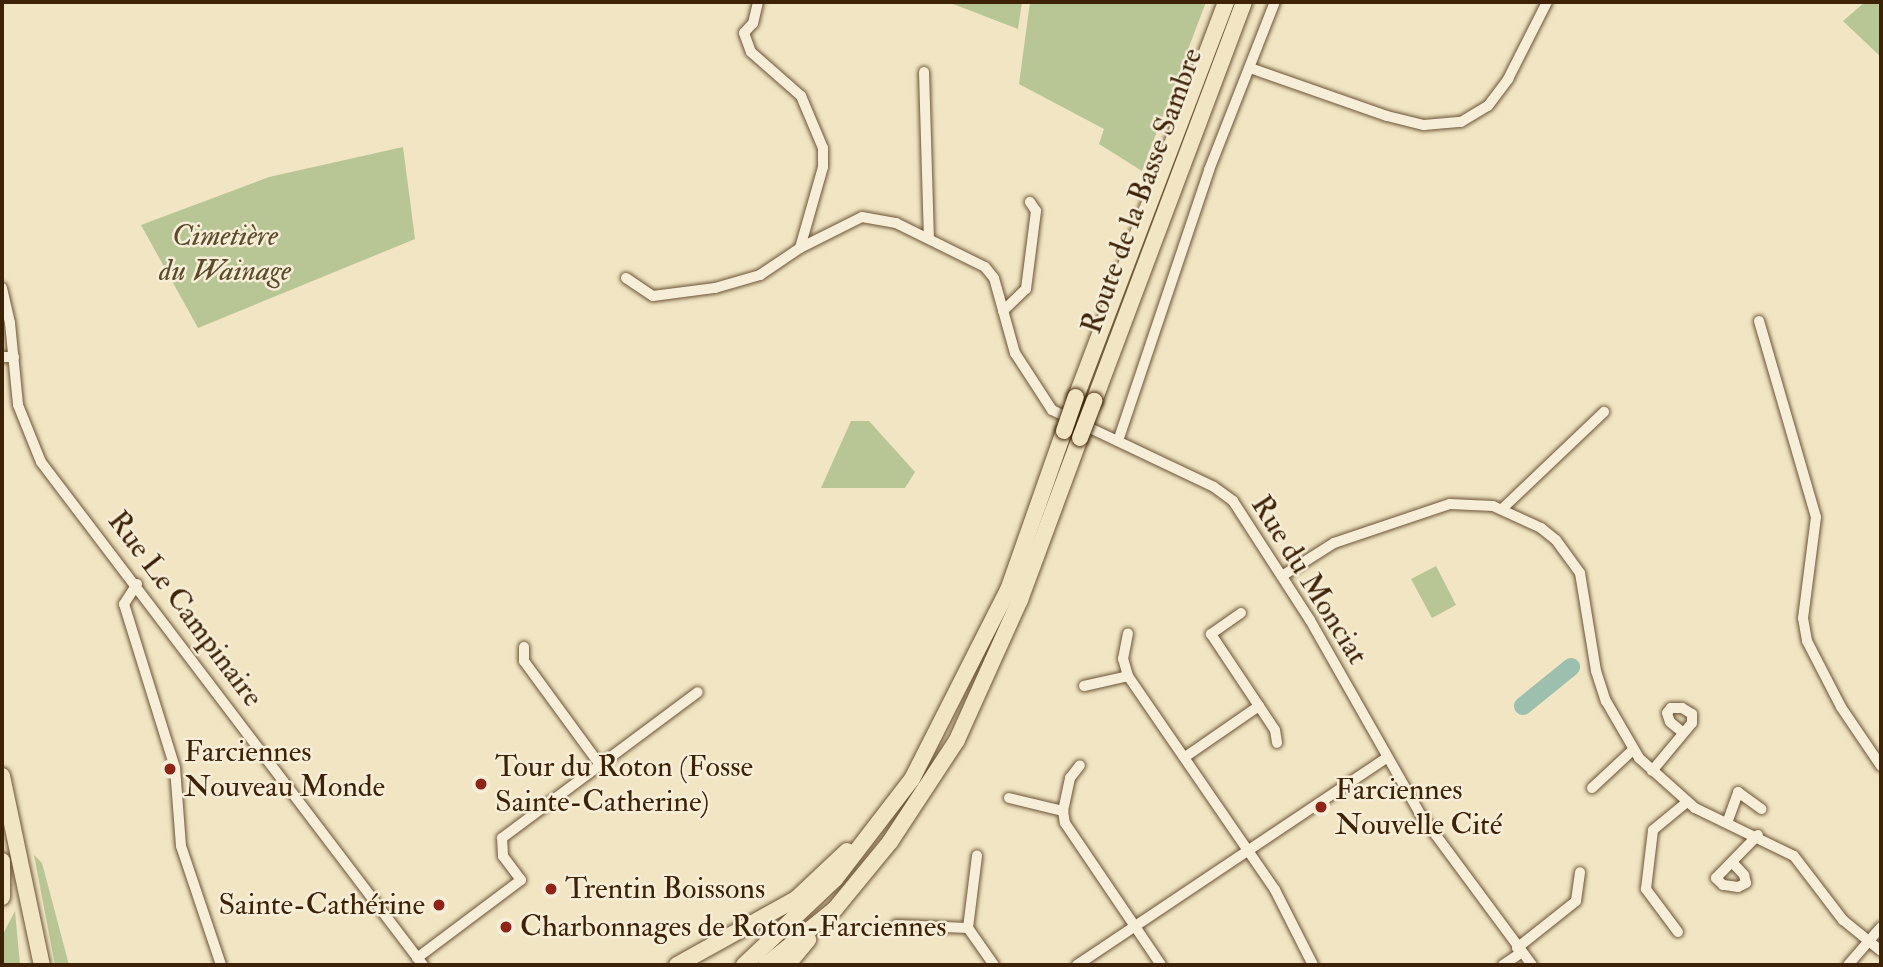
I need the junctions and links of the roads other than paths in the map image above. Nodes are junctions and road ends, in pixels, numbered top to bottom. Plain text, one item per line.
1 (758, 2) edge
2 (1226, 2) edge
3 (1244, 2) edge
4 (1275, 2) edge
5 (1547, 2) edge
6 (1250, 68) junction
7 (924, 72) dead end
8 (1030, 202) dead end
9 (929, 237) junction
10 (800, 248) junction
11 (626, 278) dead end
12 (2, 288) edge
13 (1003, 311) junction
14 (1759, 321) dead end
15 (2, 356) edge
16 (14, 357) junction
17 (1604, 412) dead end
18 (1118, 441) junction
19 (1502, 509) junction
20 (1282, 576) junction
21 (137, 584) junction
22 (1241, 613) dead end
23 (1128, 633) dead end
24 (524, 647) dead end
25 (1128, 676) junction
26 (1084, 686) dead end
27 (698, 692) dead end
28 (1259, 706) junction
29 (1681, 731) dead end
30 (1277, 743) dead end
31 (1633, 749) junction
32 (1185, 757) junction
33 (1386, 758) junction
34 (600, 765) junction
35 (1080, 765) dead end
36 (1881, 766) edge
37 (1652, 771) junction
38 (2, 776) edge
39 (1592, 788) dead end
40 (1009, 798) dead end
41 (1687, 802) junction
42 (1761, 808) dead end
43 (1063, 811) junction
44 (887, 813) junction
45 (1727, 822) junction
46 (1758, 835) junction
47 (1247, 851) junction
48 (977, 856) dead end
49 (2, 862) edge
50 (1732, 862) dead end
51 (19, 864) junction
52 (1580, 872) dead end
53 (2, 897) edge
54 (835, 909) junction
55 (896, 925) dead end
56 (1134, 926) junction
57 (968, 928) junction
58 (1881, 928) edge
59 (1678, 932) dead end
60 (1869, 941) junction
61 (1519, 950) junction
62 (1881, 951) edge
63 (420, 962) edge
64 (30, 965) edge
65 (41, 965) edge
66 (221, 965) edge
67 (677, 965) edge
68 (744, 965) edge
69 (766, 965) edge
70 (787, 965) edge
71 (994, 965) edge
72 (1077, 965) edge
73 (1161, 965) edge
74 (1313, 965) edge
75 (1503, 965) edge
76 (1532, 965) edge
77 (1848, 965) edge

1 - 10 street
2 - 44 highway, Route de la Basse Sambre, bridge
3 - 54 highway, Route de la Basse Sambre, bridge
4 - 6 street
5 - 6 street
6 - 18 street
7 - 9 street
8 - 13 street
9 - 10 street, Rue du Monciat
9 - 13 street, Rue du Monciat
10 - 11 street, Rue du Monciat
12 - 16 street, Rue Le Campinaire
13 - 18 street, Rue du Monciat
14 - 36 street
15 - 16 street
16 - 21 street, Rue Le Campinaire
17 - 19 street
18 - 20 street, Rue du Monciat
19 - 20 street
19 - 31 street
20 - 33 street, Rue du Monciat
21 - 63 street, Rue Le Campinaire
21 - 66 street
22 - 28 street
23 - 25 street
24 - 34 street
25 - 26 street
25 - 32 street
27 - 34 street
28 - 30 street
28 - 32 street
29 - 37 street
31 - 37 street
31 - 39 street
32 - 47 street
33 - 47 street
33 - 61 street, Rue du Monciat
34 - 63 street
35 - 43 street
37 - 41 street
38 - 51 highway
40 - 43 street
41 - 45 street
41 - 59 street
42 - 45 street
43 - 56 street
44 - 67 highway
44 - 68 highway
45 - 46 street
46 - 50 street
46 - 60 street
47 - 56 street
47 - 74 street
48 - 57 street
49 - 53 highway
51 - 64 highway
51 - 65 highway
52 - 61 street
54 - 69 highway
54 - 70 highway
55 - 57 street
56 - 72 street
56 - 73 street
57 - 71 street
58 - 60 street
60 - 62 street
60 - 77 street
61 - 75 street
61 - 76 street, Rue du Monciat

